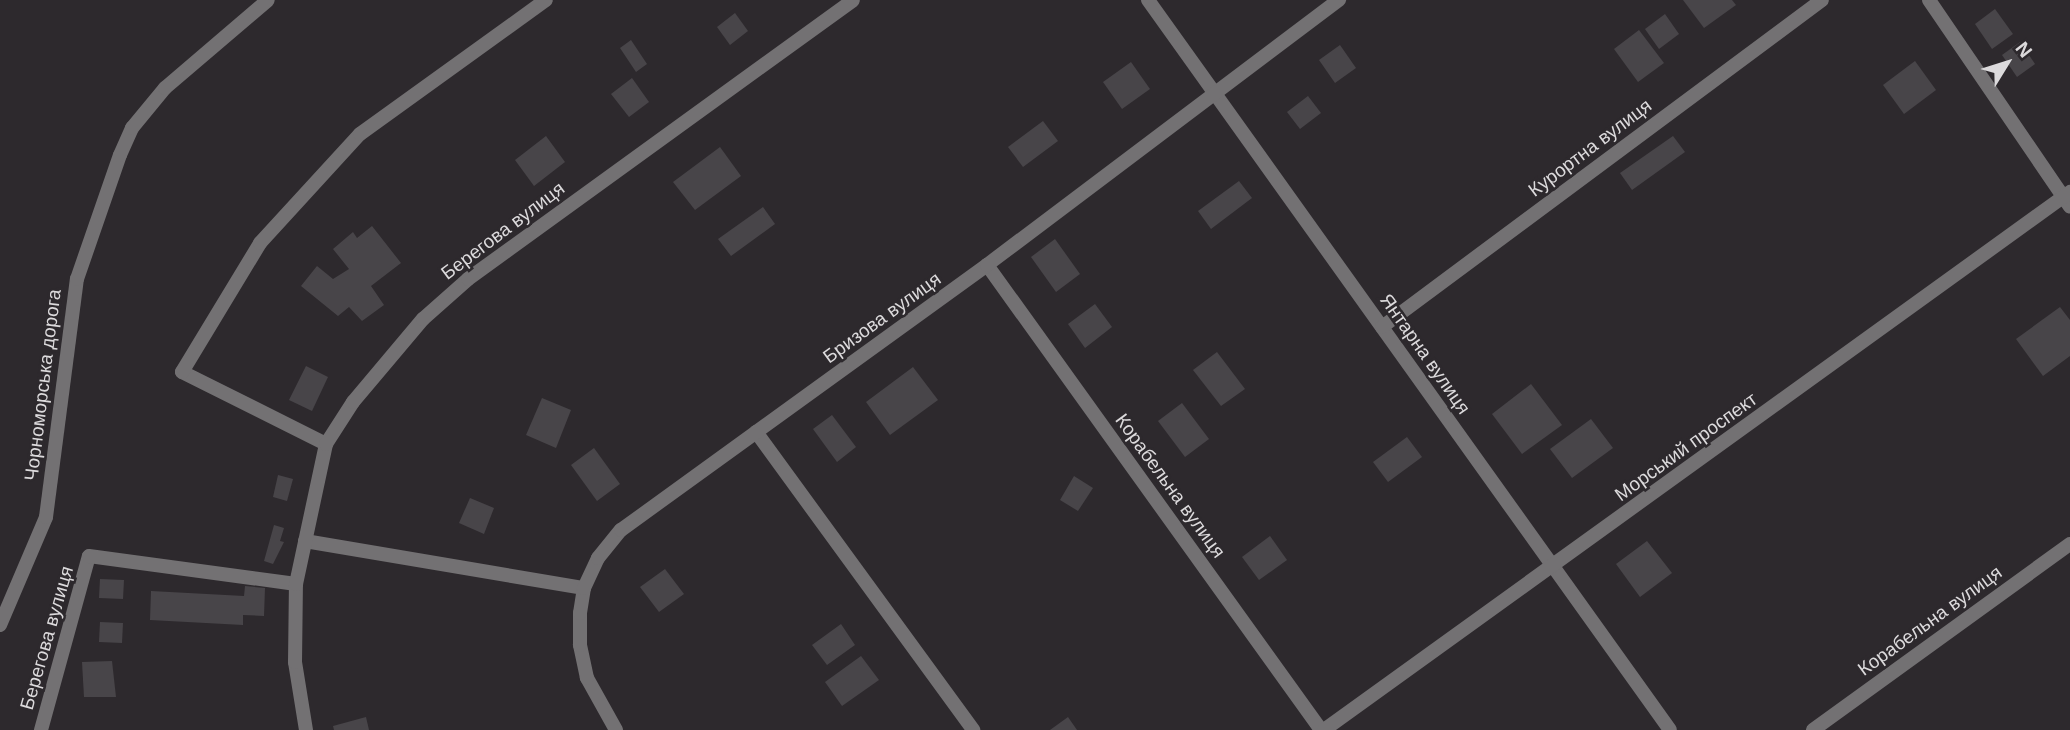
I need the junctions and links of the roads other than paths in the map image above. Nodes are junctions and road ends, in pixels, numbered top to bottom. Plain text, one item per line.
1 (268, 0) edge
2 (546, 0) edge
3 (853, 0) edge
4 (1148, 0) edge
5 (1339, 0) edge
6 (1822, 0) edge
7 (1936, 2) edge
8 (1215, 89) junction
9 (2068, 199) edge
10 (987, 265) junction
11 (1382, 327) junction
12 (756, 432) junction
13 (326, 444) junction
14 (304, 541) junction
15 (2070, 544) edge
16 (1552, 568) junction
17 (296, 584) junction
18 (584, 588) junction
19 (0, 625) edge
20 (41, 730) edge
21 (306, 730) edge
22 (616, 730) edge
23 (973, 730) edge
24 (1323, 730) edge
25 (1670, 730) edge
26 (1813, 730) edge

1 - 19 street, Чорноморська дорога
2 - 13 street
3 - 13 street, Берегова вулиця
4 - 8 street, Янтарна вулиця
5 - 8 street, Бризова вулиця
6 - 11 street, Курортна вулиця
7 - 9 street
8 - 10 street, Бризова вулиця
8 - 11 street, Янтарна вулиця
9 - 16 street, Морський проспект
10 - 12 street, Бризова вулиця
10 - 24 street, Корабельна вулиця
11 - 16 street, Янтарна вулиця
12 - 18 street, Бризова вулиця
12 - 23 street
13 - 14 street, Берегова вулиця
14 - 17 street, Берегова вулиця
14 - 18 street
15 - 26 street, Корабельна вулиця
16 - 24 street, Морський проспект
16 - 25 street, Янтарна вулиця
17 - 20 street, Берегова вулиця
17 - 21 street, Берегова вулиця
18 - 22 street, Бризова вулиця

